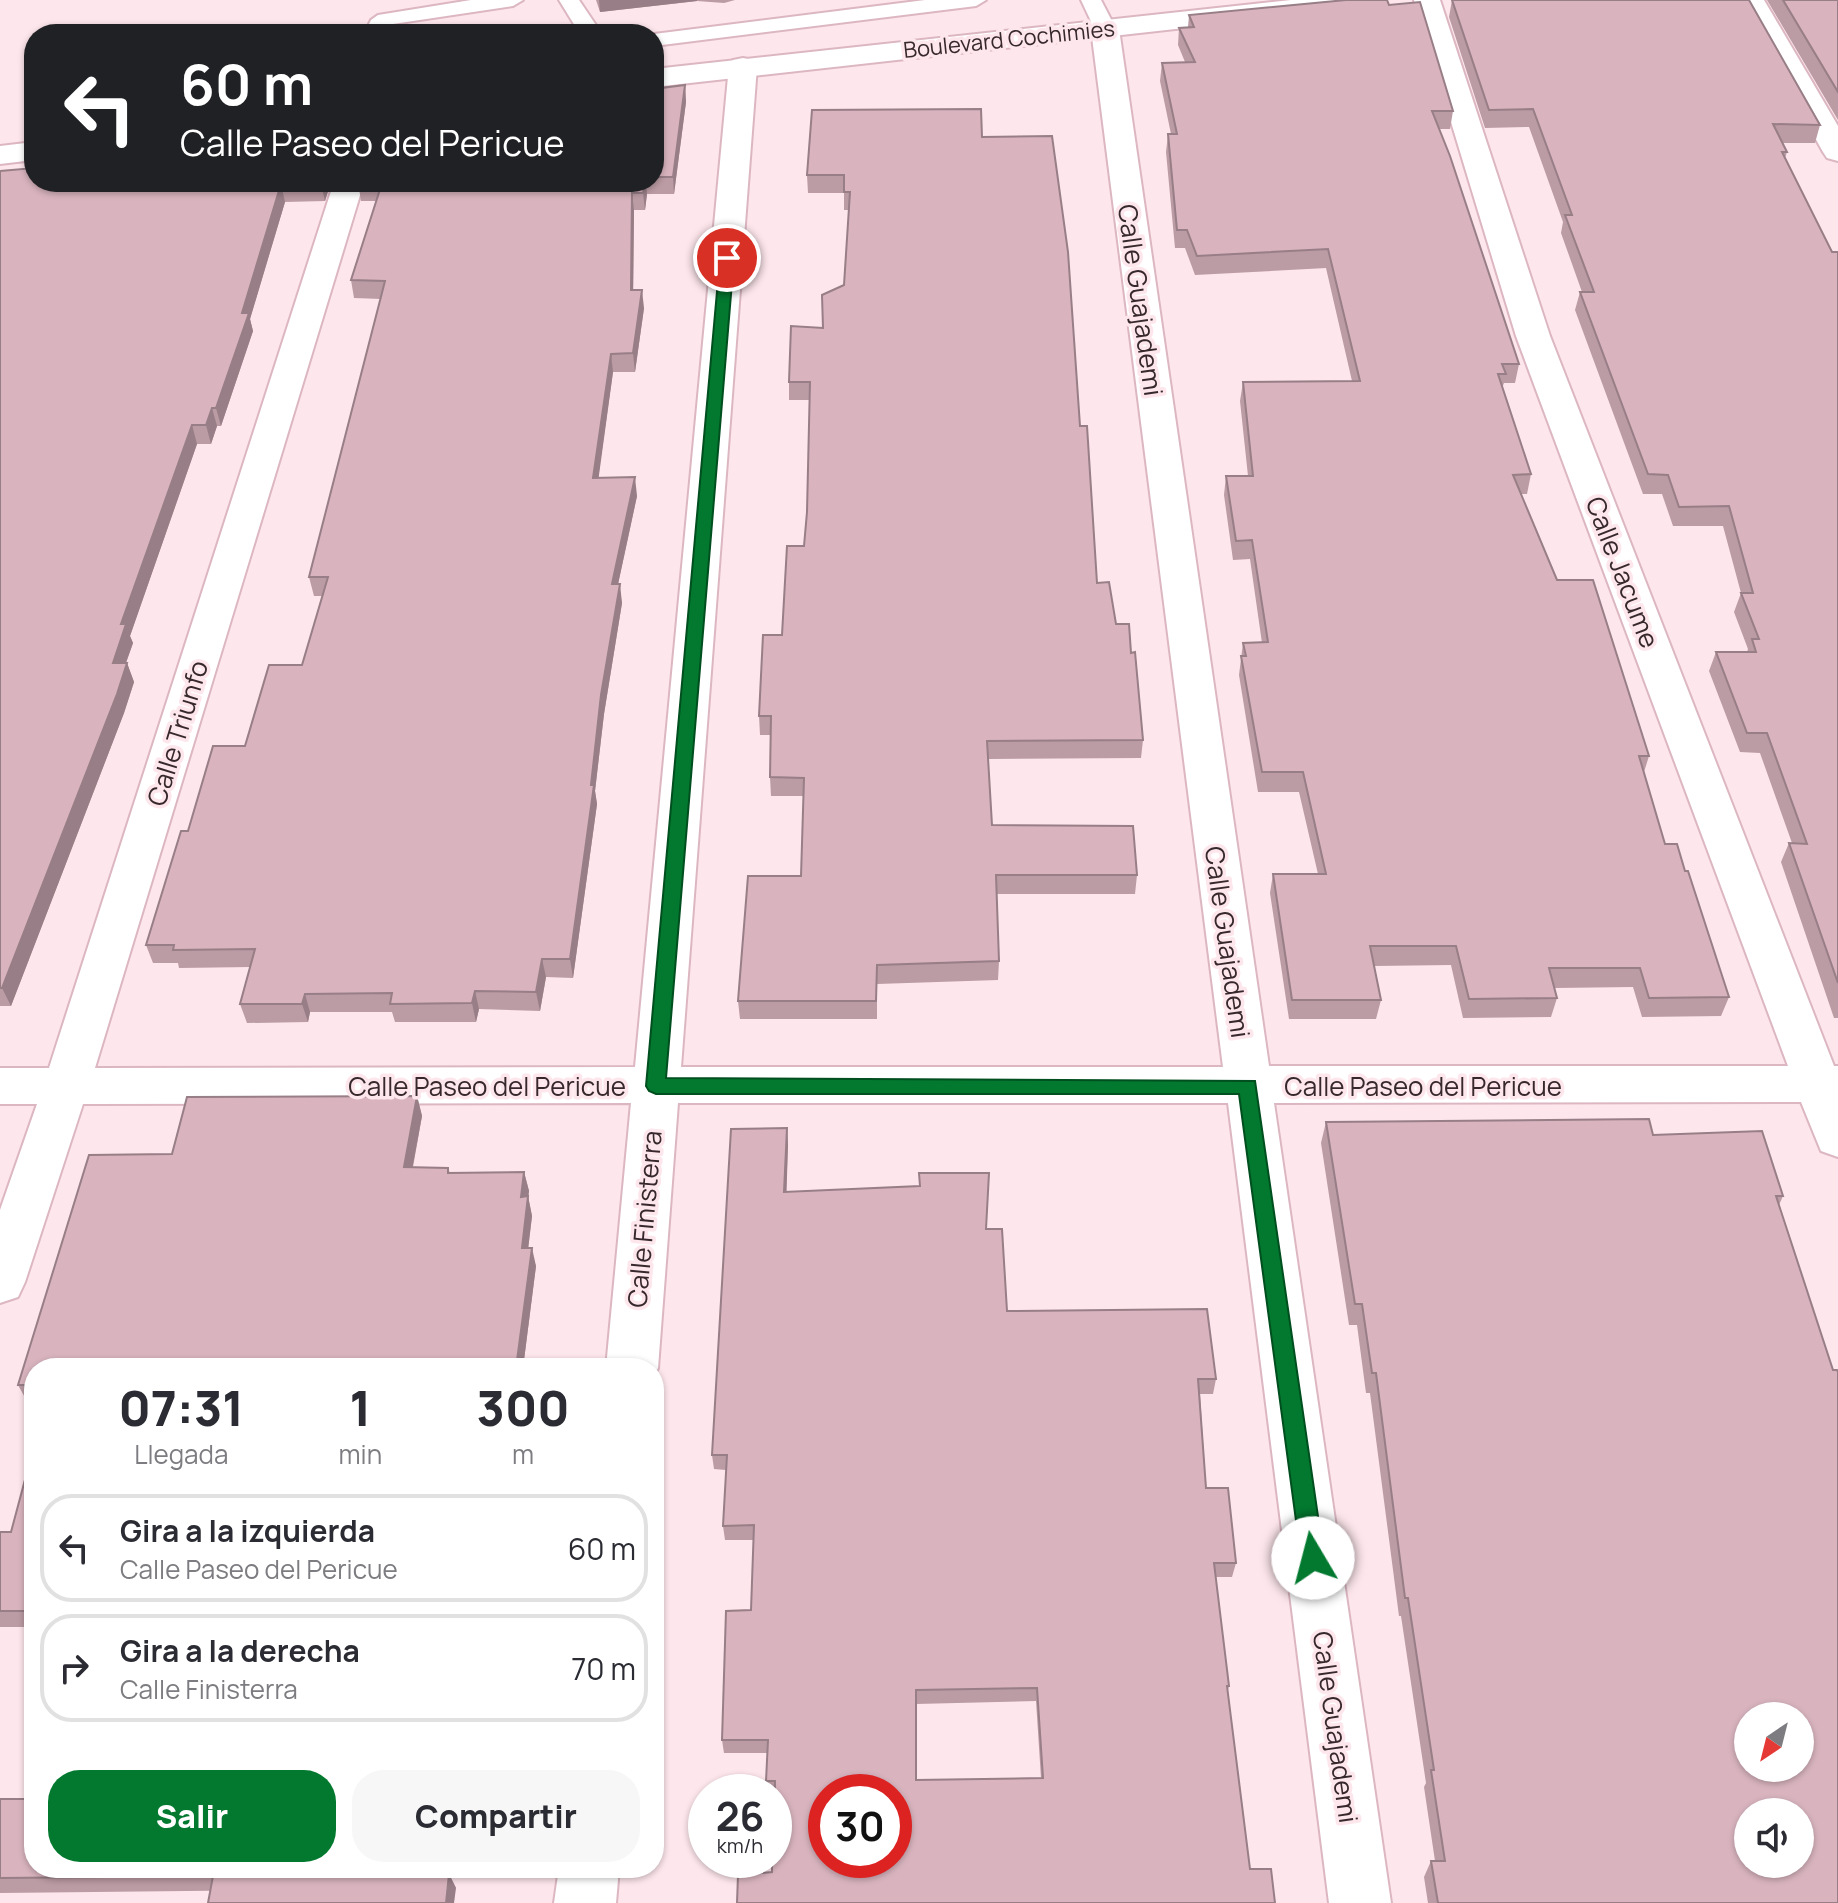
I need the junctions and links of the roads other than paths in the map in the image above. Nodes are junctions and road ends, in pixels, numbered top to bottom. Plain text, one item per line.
1 (513, 0) edge
2 (569, 0) edge
3 (976, 0) edge
4 (1365, 0) edge
5 (1427, 0) edge
6 (1751, 0) edge
7 (432, 11) junction
8 (1098, 15) edge
9 (381, 24) edge
10 (436, 24) edge
11 (585, 24) edge
12 (664, 39) edge
13 (743, 66) junction
14 (664, 77) edge
15 (24, 152) edge
16 (1838, 152) edge
17 (0, 155) edge
18 (346, 192) edge
19 (1829, 1084) edge
20 (0, 1086) edge
21 (66, 1086) junction
22 (656, 1086) junction
23 (1248, 1087) junction
24 (1838, 1138) edge
25 (0, 1282) edge
26 (633, 1358) edge
27 (588, 1878) edge
28 (585, 1903) edge
29 (1360, 1903) edge

1 - 7 lane
2 - 11 lane
3 - 12 lane
4 - 8 street, Boulevard Cochimies
5 - 19 street, Calle Jacume
6 - 16 street
7 - 9 lane
7 - 10 lane
8 - 13 street, Boulevard Cochimies
8 - 23 street, Calle Guajademi
13 - 14 street, Boulevard Cochimies
13 - 22 street, Calle Finisterra
15 - 17 street
18 - 21 street, Calle Triunfo
19 - 23 street, Calle Paseo del Pericue
19 - 24 street, Calle Jacume
20 - 21 street, Calle Paseo del Pericue
21 - 22 street, Calle Paseo del Pericue
21 - 25 street, Calle Triunfo
22 - 23 street, Calle Paseo del Pericue
22 - 26 street, Calle Finisterra
23 - 29 street, Calle Guajademi
27 - 28 street

